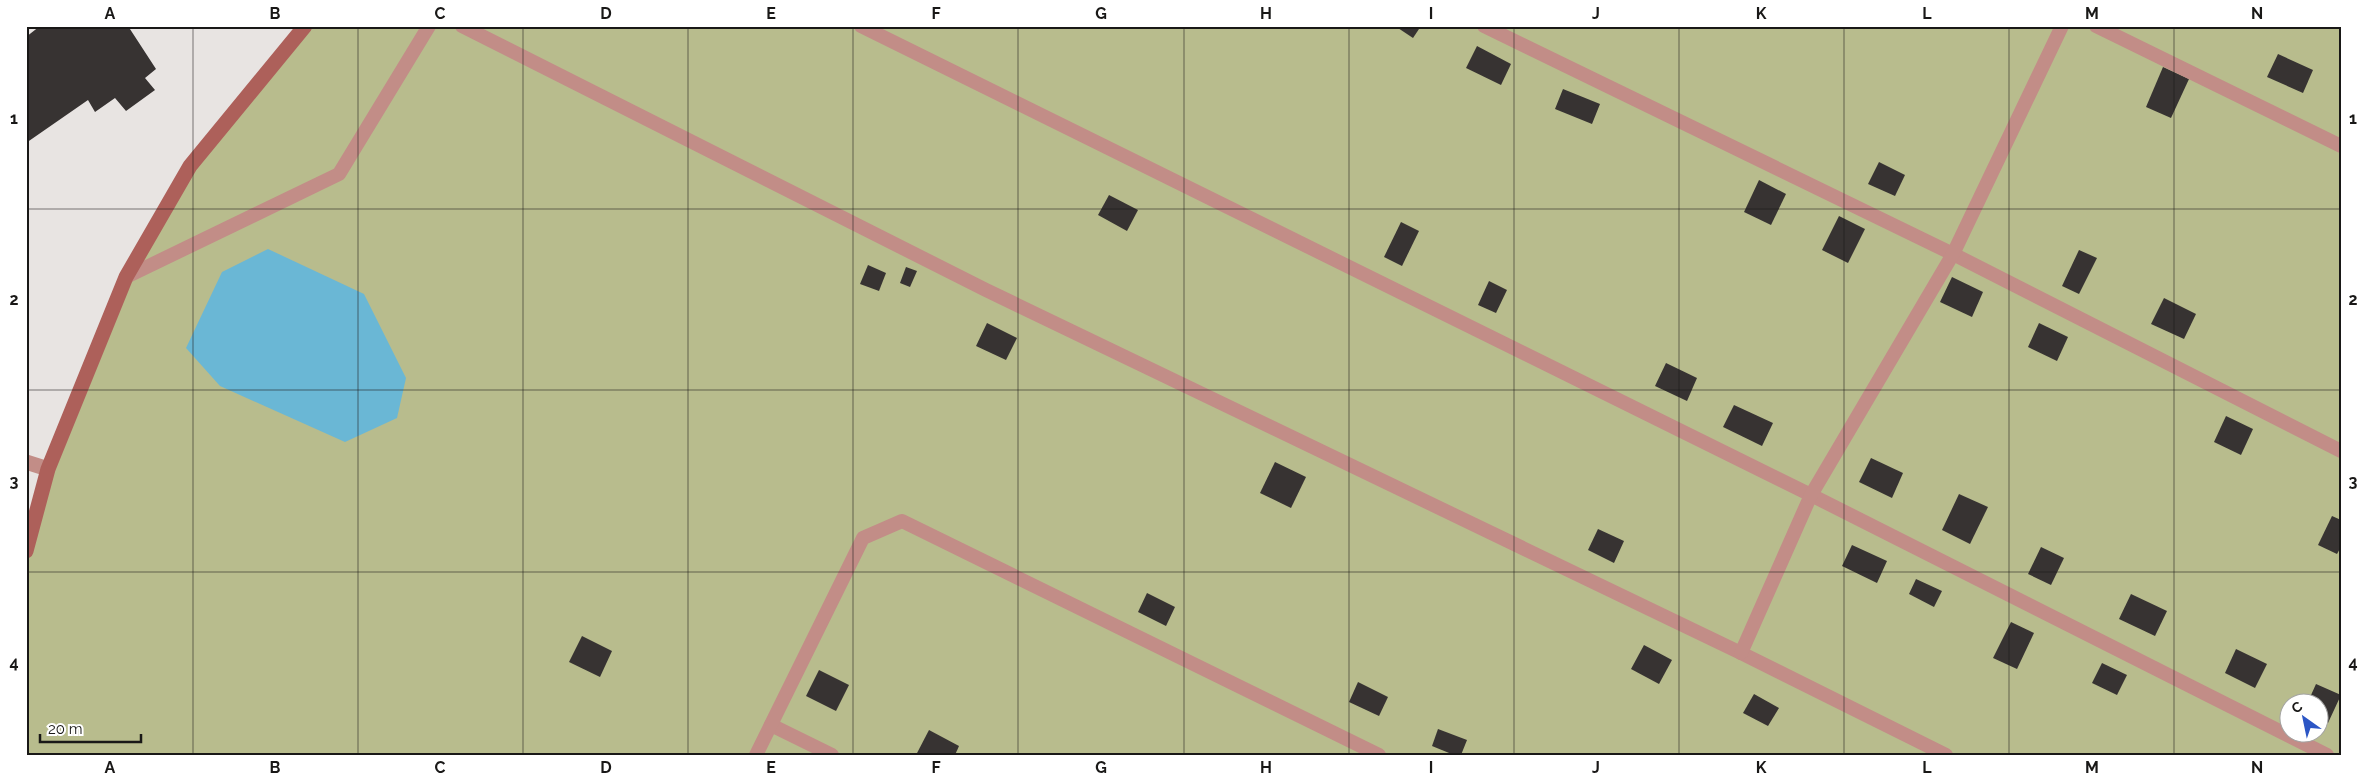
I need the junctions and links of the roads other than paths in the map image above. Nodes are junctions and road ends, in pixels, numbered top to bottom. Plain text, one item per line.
1 (305, 26) edge
2 (429, 26) edge
3 (462, 26) edge
4 (861, 26) edge
5 (1484, 26) edge
6 (2062, 26) edge
7 (2096, 26) edge
8 (2341, 146) edge
9 (1953, 254) junction
10 (126, 277) junction
11 (2341, 451) edge
12 (26, 462) edge
13 (48, 469) junction
14 (1811, 495) junction
15 (26, 551) edge
16 (1741, 653) junction
17 (770, 726) junction
18 (756, 755) edge
19 (832, 755) edge
20 (1379, 755) edge
21 (1946, 755) edge
22 (2327, 755) edge

1 - 10 street
2 - 10 lane
3 - 16 lane
4 - 14 lane
5 - 9 lane
6 - 9 lane
7 - 8 lane
9 - 11 lane
9 - 14 lane
10 - 13 street
12 - 13 street
13 - 15 street
14 - 16 lane
14 - 22 lane
16 - 21 lane
17 - 18 lane
17 - 19 lane
17 - 20 lane

